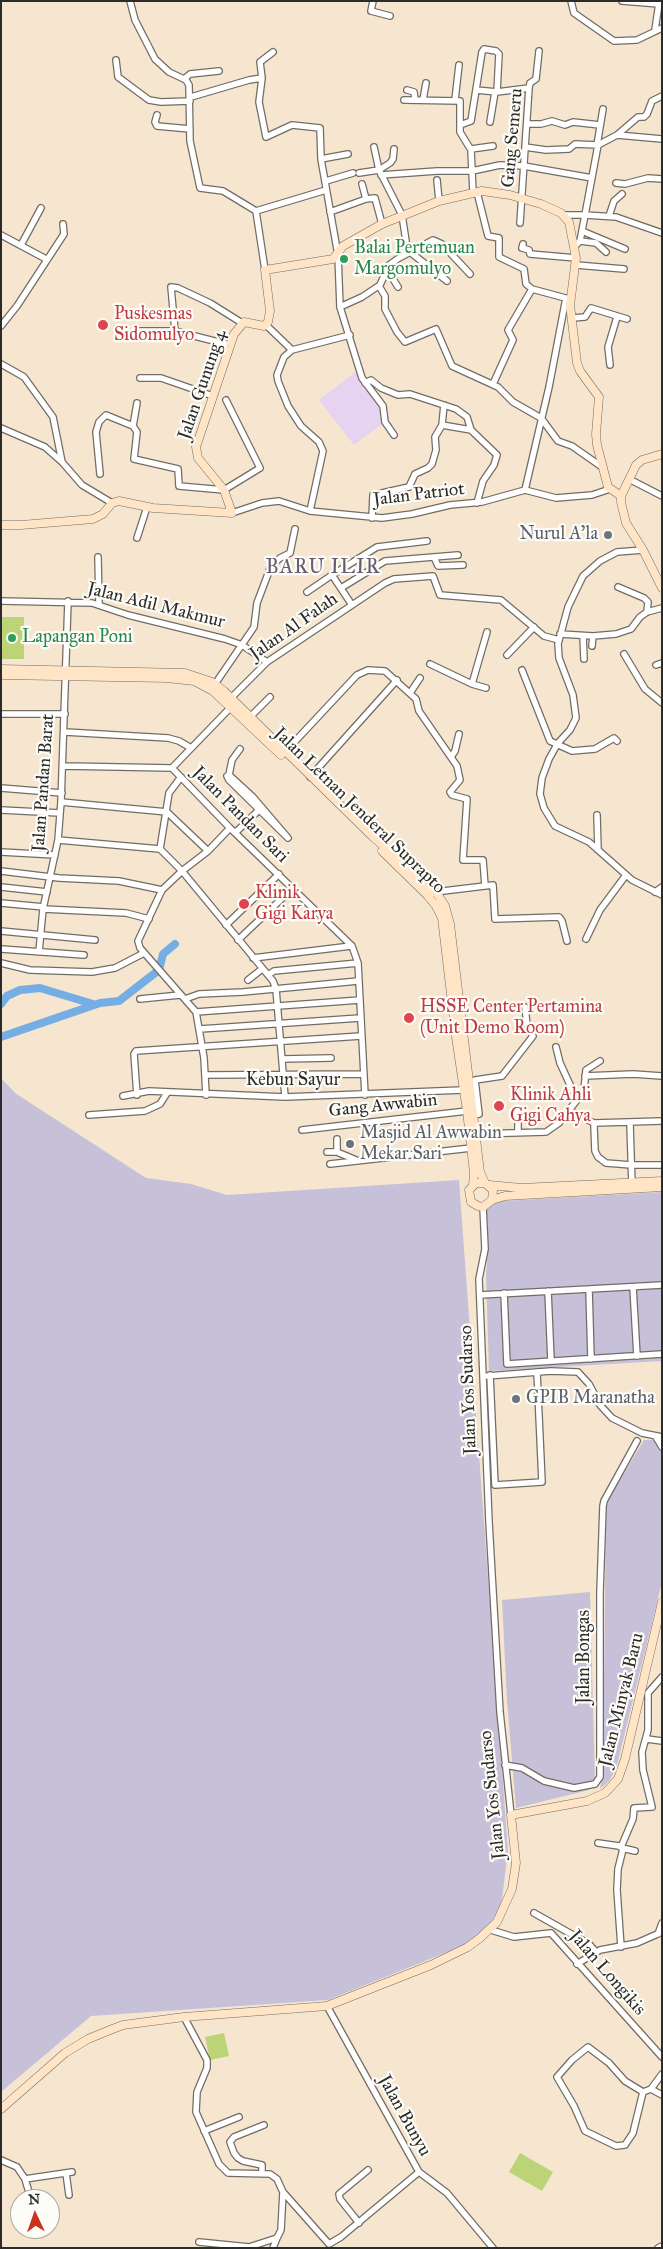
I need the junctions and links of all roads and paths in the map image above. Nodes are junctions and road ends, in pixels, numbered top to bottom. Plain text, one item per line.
1 (130, 1) edge
2 (373, 1) edge
3 (571, 1) edge
4 (622, 1) edge
5 (659, 3) edge
6 (390, 16) dead end
7 (658, 29) edge
8 (538, 51) dead end
9 (273, 52) dead end
10 (116, 60) dead end
11 (460, 65) dead end
12 (219, 71) dead end
13 (262, 78) junction
14 (184, 79) junction
15 (426, 83) dead end
16 (529, 88) junction
17 (407, 90) dead end
18 (476, 90) junction
19 (496, 92) junction
20 (662, 96) edge
21 (191, 99) junction
22 (404, 100) dead end
23 (415, 100) junction
24 (423, 100) junction
25 (455, 100) junction
26 (603, 109) dead end
27 (157, 115) dead end
28 (490, 122) dead end
29 (527, 124) junction
30 (600, 124) junction
31 (460, 125) junction
32 (190, 129) junction
33 (617, 135) junction
34 (662, 139) edge
35 (598, 145) junction
36 (493, 146) dead end
37 (374, 147) dead end
38 (525, 147) junction
39 (394, 149) dead end
40 (471, 149) junction
41 (348, 154) dead end
42 (322, 159) junction
43 (524, 166) junction
44 (472, 171) junction
45 (380, 172) junction
46 (592, 178) junction
47 (662, 179) edge
48 (437, 180) dead end
49 (326, 181) junction
50 (616, 183) dead end
51 (362, 184) dead end
52 (326, 190) junction
53 (475, 192) junction
54 (622, 194) dead end
55 (523, 198) junction
56 (366, 199) junction
57 (439, 202) junction
58 (41, 208) dead end
59 (256, 211) junction
60 (330, 212) junction
61 (402, 215) junction
62 (564, 215) junction
63 (585, 215) junction
64 (609, 216) junction
65 (520, 223) dead end
66 (64, 224) dead end
67 (382, 224) junction
68 (582, 230) junction
69 (662, 232) edge
70 (1, 236) edge
71 (406, 241) dead end
72 (523, 244) dead end
73 (577, 244) junction
74 (21, 245) junction
75 (625, 249) dead end
76 (410, 252) junction
77 (606, 252) dead end
78 (338, 254) junction
79 (46, 259) junction
80 (576, 261) junction
81 (387, 269) junction
82 (624, 269) dead end
83 (265, 270) junction
84 (470, 274) dead end
85 (447, 281) dead end
86 (379, 286) junction
87 (398, 287) dead end
88 (532, 288) junction
89 (568, 298) junction
90 (340, 306) junction
91 (617, 317) junction
92 (572, 318) junction
93 (627, 319) dead end
94 (242, 323) junction
95 (1, 326) edge
96 (266, 326) junction
97 (139, 331) dead end
98 (175, 331) junction
99 (350, 335) junction
100 (230, 345) junction
101 (292, 350) junction
102 (1, 364) edge
103 (610, 365) dead end
104 (140, 378) dead end
105 (366, 383) junction
106 (493, 384) junction
107 (213, 396) junction
108 (226, 400) dead end
109 (137, 402) dead end
110 (444, 405) junction
111 (541, 418) junction
112 (442, 425) junction
113 (133, 426) junction
114 (1, 428) edge
115 (471, 430) junction
116 (394, 435) dead end
117 (662, 454) edge
118 (62, 462) junction
119 (602, 467) junction
120 (100, 474) dead end
121 (629, 479) junction
122 (610, 489) junction
123 (224, 490) junction
124 (524, 490) junction
125 (621, 496) junction
126 (662, 496) edge
127 (112, 503) junction
128 (477, 503) junction
129 (147, 507) junction
130 (310, 511) junction
131 (232, 513) junction
132 (372, 518) junction
133 (1, 525) edge
134 (295, 529) dead end
135 (137, 538) dead end
136 (427, 541) dead end
137 (644, 550) junction
138 (458, 555) dead end
139 (98, 557) dead end
140 (434, 557) junction
141 (463, 565) dead end
142 (332, 575) junction
143 (618, 587) dead end
144 (340, 588) junction
145 (662, 588) edge
146 (307, 592) dead end
147 (1, 601) edge
148 (68, 601) junction
149 (352, 604) junction
150 (99, 605) junction
151 (662, 608) edge
152 (647, 612) junction
153 (534, 627) junction
154 (487, 632) dead end
155 (583, 636) junction
156 (593, 636) junction
157 (560, 637) junction
158 (242, 645) junction
159 (592, 646) dead end
160 (624, 654) dead end
161 (507, 655) dead end
162 (584, 659) dead end
163 (267, 662) junction
164 (430, 664) dead end
165 (1, 669) edge
166 (522, 670) dead end
167 (66, 672) junction
168 (1, 675) edge
169 (420, 678) dead end
170 (397, 680) junction
171 (215, 684) junction
172 (472, 684) junction
173 (486, 688) dead end
174 (410, 692) junction
175 (270, 697) dead end
176 (231, 698) junction
177 (662, 703) edge
178 (231, 708) junction
179 (1, 714) edge
180 (65, 714) junction
181 (250, 717) junction
182 (65, 732) junction
183 (459, 734) dead end
184 (617, 741) dead end
185 (558, 743) junction
186 (191, 748) junction
187 (240, 748) dead end
188 (285, 752) junction
189 (451, 757) junction
190 (64, 766) junction
191 (172, 768) junction
192 (181, 777) junction
193 (310, 777) junction
194 (1, 788) edge
195 (62, 793) junction
196 (61, 802) junction
197 (260, 809) junction
198 (1, 810) edge
199 (166, 812) junction
200 (60, 813) junction
201 (597, 815) dead end
202 (351, 819) junction
203 (230, 828) junction
204 (236, 833) junction
205 (58, 840) junction
206 (160, 849) junction
207 (598, 850) junction
208 (208, 851) junction
209 (1, 852) edge
210 (55, 855) junction
211 (1, 871) edge
212 (182, 871) junction
213 (279, 874) junction
214 (626, 875) junction
215 (50, 877) junction
216 (485, 886) junction
217 (1, 887) edge
218 (662, 887) edge
219 (293, 888) junction
220 (162, 890) junction
221 (47, 892) junction
222 (435, 892) junction
223 (655, 892) junction
224 (662, 895) edge
225 (1, 903) edge
226 (43, 908) junction
227 (149, 919) junction
228 (226, 926) junction
229 (1, 932) edge
230 (40, 936) junction
231 (586, 939) dead end
232 (95, 940) dead end
233 (238, 940) junction
234 (567, 941) dead end
235 (351, 946) junction
236 (1, 949) edge
237 (39, 952) junction
238 (144, 953) junction
239 (451, 953) junction
240 (84, 955) dead end
241 (253, 958) junction
242 (1, 963) edge
243 (358, 963) junction
244 (262, 969) junction
245 (268, 976) junction
246 (248, 980) dead end
247 (358, 981) junction
248 (276, 989) junction
249 (183, 997) junction
250 (140, 999) dead end
251 (360, 1000) junction
252 (278, 1007) junction
253 (525, 1007) dead end
254 (196, 1012) junction
255 (360, 1018) junction
256 (280, 1024) junction
257 (200, 1029) junction
258 (362, 1036) junction
259 (281, 1042) junction
260 (556, 1046) dead end
261 (202, 1047) junction
262 (331, 1058) dead end
263 (282, 1059) junction
264 (600, 1061) dead end
265 (284, 1074) junction
266 (364, 1074) junction
267 (205, 1075) junction
268 (585, 1076) junction
269 (662, 1076) edge
270 (463, 1090) junction
271 (168, 1092) junction
272 (137, 1095) junction
273 (206, 1095) junction
274 (365, 1095) junction
275 (123, 1096) dead end
276 (286, 1097) junction
277 (577, 1100) junction
278 (570, 1110) junction
279 (518, 1112) dead end
280 (470, 1113) junction
281 (89, 1115) dead end
282 (662, 1121) edge
283 (630, 1124) dead end
284 (594, 1126) dead end
285 (302, 1130) dead end
286 (518, 1133) junction
287 (476, 1134) junction
288 (336, 1139) dead end
289 (471, 1148) junction
290 (326, 1152) dead end
291 (337, 1152) junction
292 (358, 1160) junction
293 (330, 1164) dead end
294 (662, 1165) edge
295 (631, 1176) junction
296 (662, 1181) edge
297 (487, 1184) junction
298 (473, 1185) junction
299 (649, 1185) junction
300 (662, 1187) edge
301 (492, 1200) junction
302 (483, 1207) junction
303 (662, 1285) edge
304 (633, 1287) junction
305 (589, 1289) junction
306 (548, 1291) junction
307 (504, 1293) junction
308 (480, 1295) junction
309 (662, 1354) edge
310 (637, 1356) junction
311 (592, 1359) junction
312 (551, 1361) junction
313 (537, 1372) junction
314 (490, 1375) junction
315 (483, 1376) junction
316 (659, 1437) edge
317 (637, 1441) dead end
318 (662, 1446) edge
319 (662, 1602) edge
320 (662, 1677) edge
321 (647, 1739) junction
322 (662, 1741) edge
323 (505, 1765) junction
324 (511, 1815) junction
325 (598, 1844) dead end
326 (622, 1847) junction
327 (635, 1852) dead end
328 (534, 1912) dead end
329 (662, 1923) edge
330 (491, 1930) junction
331 (660, 1933) edge
332 (621, 1947) junction
333 (596, 1952) junction
334 (577, 1964) junction
335 (327, 2006) junction
336 (184, 2017) junction
337 (662, 2057) edge
338 (662, 2074) edge
339 (651, 2089) junction
340 (643, 2092) junction
341 (662, 2095) edge
342 (1, 2109) edge
343 (239, 2117) dead end
344 (264, 2126) dead end
345 (204, 2131) junction
346 (1, 2160) edge
347 (368, 2170) dead end
348 (419, 2172) junction
349 (262, 2174) junction
350 (25, 2179) junction
351 (28, 2189) edge
352 (283, 2192) junction
353 (69, 2195) dead end
354 (359, 2223) junction
355 (276, 2238) junction
356 (200, 2242) dead end
357 (662, 2246) edge
358 (249, 2247) edge
359 (273, 2248) edge
360 (493, 2248) edge
361 (658, 2248) edge

1 - 14 street
2 - 6 street
3 - 7 street
4 - 5 street
5 - 7 street
8 - 16 street, Gang Semeru
9 - 13 street
10 - 21 street
11 - 25 street
12 - 14 street
13 - 21 street
13 - 42 street
14 - 21 street
15 - 24 street
16 - 19 street
16 - 29 street, Gang Semeru
17 - 23 street
18 - 19 street
18 - 19 street
18 - 31 street
19 - 28 street
20 - 33 street
21 - 32 street
22 - 23 street
23 - 24 street
24 - 25 street
25 - 31 street
26 - 30 street
27 - 32 street
29 - 30 street
29 - 38 street, Gang Semeru
30 - 35 street
31 - 40 street
32 - 59 street
33 - 34 street
33 - 35 street
35 - 38 street
35 - 46 street
36 - 40 street
37 - 45 street
38 - 43 street, Gang Semeru
39 - 45 street
40 - 44 street
41 - 42 street
42 - 49 street
43 - 44 street
43 - 46 street
43 - 55 street, Gang Semeru
44 - 45 street
44 - 53 street
45 - 49 street
45 - 61 street
46 - 63 street
47 - 50 street
48 - 57 street
49 - 52 street
51 - 56 street
52 - 59 street
52 - 60 street
53 - 55 main road
53 - 57 main road
53 - 88 street
54 - 64 street
55 - 62 main road
55 - 65 street, Gang Semeru
56 - 60 street
56 - 67 street
57 - 61 main road
58 - 74 street
59 - 83 street
60 - 78 street
61 - 67 main road
61 - 71 street
62 - 63 street
62 - 73 main road
63 - 64 street
63 - 68 street
64 - 69 street
66 - 79 street
67 - 78 main road
68 - 73 street
68 - 75 street
70 - 74 street
72 - 80 street
73 - 77 street
73 - 80 main road
74 - 79 street
76 - 81 street
76 - 84 street
76 - 85 street
78 - 83 main road
78 - 90 street
79 - 95 street
80 - 82 street
80 - 89 main road
81 - 86 street
81 - 87 street
83 - 96 main road
86 - 90 street
86 - 106 street
88 - 89 street
88 - 106 street
89 - 92 main road
89 - 111 street
90 - 99 street
91 - 92 street
91 - 93 street
91 - 103 street
92 - 119 main road
94 - 96 main road, Jalan Gunung 4
94 - 98 street
94 - 100 main road, Jalan Gunung 4
96 - 101 street
97 - 98 street
98 - 100 street
99 - 101 street
99 - 105 street
100 - 107 main road, Jalan Gunung 4
101 - 130 street
102 - 118 street
104 - 107 street
105 - 110 street
105 - 116 street
106 - 111 street
107 - 123 main road, Jalan Gunung 4
108 - 123 street
109 - 113 street
110 - 112 street
110 - 115 street
111 - 119 street
111 - 124 street
112 - 115 street
112 - 132 street
113 - 120 street
113 - 123 street
114 - 118 street
115 - 128 street
117 - 121 main road
118 - 127 street
119 - 122 main road
121 - 125 main road
121 - 126 street
122 - 124 street, Jalan Patriot
122 - 125 main road
123 - 131 main road, Jalan Gunung 4
124 - 128 street, Jalan Patriot
125 - 137 main road
127 - 129 main road
127 - 133 main road
128 - 132 street, Jalan Patriot
129 - 131 main road
129 - 135 street
130 - 131 street, Jalan Patriot
130 - 132 street, Jalan Patriot
134 - 158 street
136 - 142 street
137 - 145 main road
137 - 157 street
138 - 140 street
139 - 150 street
140 - 141 street
140 - 144 street
142 - 144 street
142 - 146 street
143 - 152 street
144 - 149 street
147 - 148 street, Jalan Adil Makmur
148 - 150 street, Jalan Adil Makmur
148 - 167 street, Jalan Pandan Barat
149 - 153 street, Jalan Al Falah
149 - 163 street, Jalan Al Falah
150 - 158 street, Jalan Adil Makmur
151 - 152 street
152 - 156 street
153 - 157 street, Jalan Al Falah
153 - 161 street
154 - 172 street
155 - 156 street
155 - 157 street
155 - 162 street
156 - 159 street
157 - 185 street
158 - 163 street, Jalan Adil Makmur
158 - 171 street
160 - 177 street
163 - 176 street, Jalan Al Falah
164 - 172 street
165 - 167 main road
166 - 185 street
167 - 168 main road, Jalan Letnan Jenderal Suprapto
167 - 171 main road, Jalan Letnan Jenderal Suprapto
167 - 178 main road, Jalan Letnan Jenderal Suprapto
167 - 180 street, Jalan Pandan Barat
169 - 174 street
170 - 174 street
170 - 188 street
170 - 193 street
171 - 176 main road, Jalan Letnan Jenderal Suprapto
172 - 173 street
174 - 189 street
175 - 181 street
176 - 181 main road, Jalan Letnan Jenderal Suprapto
178 - 186 street
178 - 202 main road, Jalan Letnan Jenderal Suprapto
179 - 180 street
180 - 182 street, Jalan Pandan Barat
181 - 188 main road, Jalan Letnan Jenderal Suprapto
182 - 186 street
182 - 190 street, Jalan Pandan Barat
183 - 189 street
184 - 185 street
185 - 207 street
186 - 191 street
187 - 197 street
188 - 193 main road, Jalan Letnan Jenderal Suprapto
189 - 216 street
190 - 191 street
190 - 195 street, Jalan Pandan Barat
191 - 192 street, Jalan Pandan Sari
192 - 199 street
192 - 203 street, Jalan Pandan Sari
193 - 202 main road, Jalan Letnan Jenderal Suprapto
194 - 195 street
195 - 196 street, Jalan Pandan Barat
196 - 199 street
196 - 200 street, Jalan Pandan Barat
197 - 197 street
197 - 204 street
198 - 200 street
199 - 206 street
199 - 208 street
200 - 205 street, Jalan Pandan Barat
201 - 207 street
202 - 222 main road, Jalan Letnan Jenderal Suprapto
202 - 239 main road, Jalan Letnan Jenderal Suprapto
203 - 204 street, Jalan Pandan Sari
203 - 208 street
204 - 213 street, Jalan Pandan Sari
205 - 206 street
205 - 210 street, Jalan Pandan Barat
206 - 212 street
207 - 214 street
208 - 212 street
209 - 210 street
210 - 215 street, Jalan Pandan Barat
211 - 215 street
212 - 220 street
212 - 228 street
213 - 219 street, Jalan Pandan Sari
213 - 228 street
214 - 223 street
214 - 231 street
215 - 220 street
215 - 221 street, Jalan Pandan Barat
216 - 222 street
216 - 234 street
217 - 221 street
218 - 223 street
219 - 233 street
219 - 235 street, Jalan Pandan Sari
220 - 227 street
221 - 226 street, Jalan Pandan Barat
222 - 239 main road, Jalan Letnan Jenderal Suprapto
223 - 224 street
225 - 226 street
226 - 227 street
226 - 230 street, Jalan Pandan Barat
227 - 238 street
228 - 233 street
229 - 230 street
230 - 232 street
230 - 237 street, Jalan Pandan Barat
233 - 241 street
235 - 241 street
235 - 243 street, Jalan Pandan Sari
236 - 237 street
237 - 240 street
238 - 242 street
238 - 249 street
239 - 270 main road, Jalan Letnan Jenderal Suprapto
239 - 280 main road, Jalan Letnan Jenderal Suprapto
241 - 244 street
243 - 245 street
243 - 247 street, Jalan Pandan Sari
244 - 245 street
244 - 246 street
245 - 248 street
247 - 248 street
247 - 251 street, Jalan Pandan Sari
248 - 249 street
248 - 252 street
249 - 250 street
249 - 254 street
251 - 252 street
251 - 255 street, Jalan Pandan Sari
252 - 254 street
252 - 256 street
253 - 280 street
254 - 257 street
255 - 256 street
255 - 258 street, Jalan Pandan Sari
256 - 257 street
256 - 259 street
257 - 261 street
258 - 259 street
258 - 266 street, Jalan Pandan Sari
259 - 261 street
259 - 263 street
260 - 277 street
261 - 267 street
261 - 272 street
262 - 263 street
263 - 265 street
264 - 268 street
265 - 266 street
265 - 267 street
265 - 276 street
266 - 274 street, Jalan Pandan Sari
267 - 273 street
268 - 269 street
268 - 277 street
270 - 274 street, Kebun Sayur
270 - 280 main road, Jalan Letnan Jenderal Suprapto
271 - 272 street, Kebun Sayur
271 - 273 street, Kebun Sayur
271 - 281 street
272 - 275 street, Kebun Sayur
273 - 276 street, Kebun Sayur
274 - 276 street, Kebun Sayur
277 - 278 street
278 - 282 street
278 - 286 street
279 - 286 street
280 - 285 street, Gang Awwabin
280 - 287 main road, Jalan Letnan Jenderal Suprapto
280 - 289 main road, Jalan Letnan Jenderal Suprapto
283 - 295 street
284 - 295 street
286 - 287 street
287 - 297 main road, Jalan Letnan Jenderal Suprapto
288 - 291 street
289 - 292 street
289 - 298 main road, Jalan Letnan Jenderal Suprapto
290 - 291 street
291 - 292 street
292 - 293 street
294 - 295 street
295 - 297 main road
295 - 299 main road
295 - 301 main road
296 - 299 main road
297 - 298 main road
297 - 301 main road
298 - 302 main road
299 - 300 main road
301 - 302 main road
302 - 308 street, Jalan Yos Sudarso
303 - 304 street
304 - 305 street
304 - 310 street
305 - 306 street
305 - 311 street
306 - 307 street
306 - 312 street
307 - 308 street
307 - 312 street
308 - 315 street, Jalan Yos Sudarso
309 - 310 street
310 - 311 street
311 - 312 street
313 - 314 street
313 - 314 street
313 - 316 street
314 - 315 street
315 - 323 street, Jalan Yos Sudarso
316 - 318 street
317 - 323 street, Jalan Bongas
319 - 324 main road, Jalan Minyak Baru
320 - 321 street
321 - 322 street
321 - 326 street
323 - 324 street, Jalan Yos Sudarso
324 - 330 main road, Jalan Yos Sudarso
325 - 326 street
326 - 327 street
326 - 332 street
328 - 333 street
329 - 331 street
330 - 334 street, Jalan Longikis
330 - 335 main road, Jalan Yos Sudarso
331 - 332 street
332 - 333 street
333 - 334 street
334 - 337 street, Jalan Longikis
335 - 336 main road, Jalan Yos Sudarso
335 - 348 street, Jalan Bunyu
336 - 342 main road, Jalan Yos Sudarso
336 - 345 street
338 - 339 street
339 - 340 street
339 - 341 street
340 - 340 street
343 - 345 street
344 - 349 street
345 - 349 street
346 - 350 street
347 - 354 street
348 - 354 street
348 - 360 street, Jalan Bunyu
349 - 352 street
350 - 351 street
350 - 353 street
352 - 354 street
352 - 355 street
355 - 358 street
355 - 359 street
356 - 358 street
357 - 361 street

